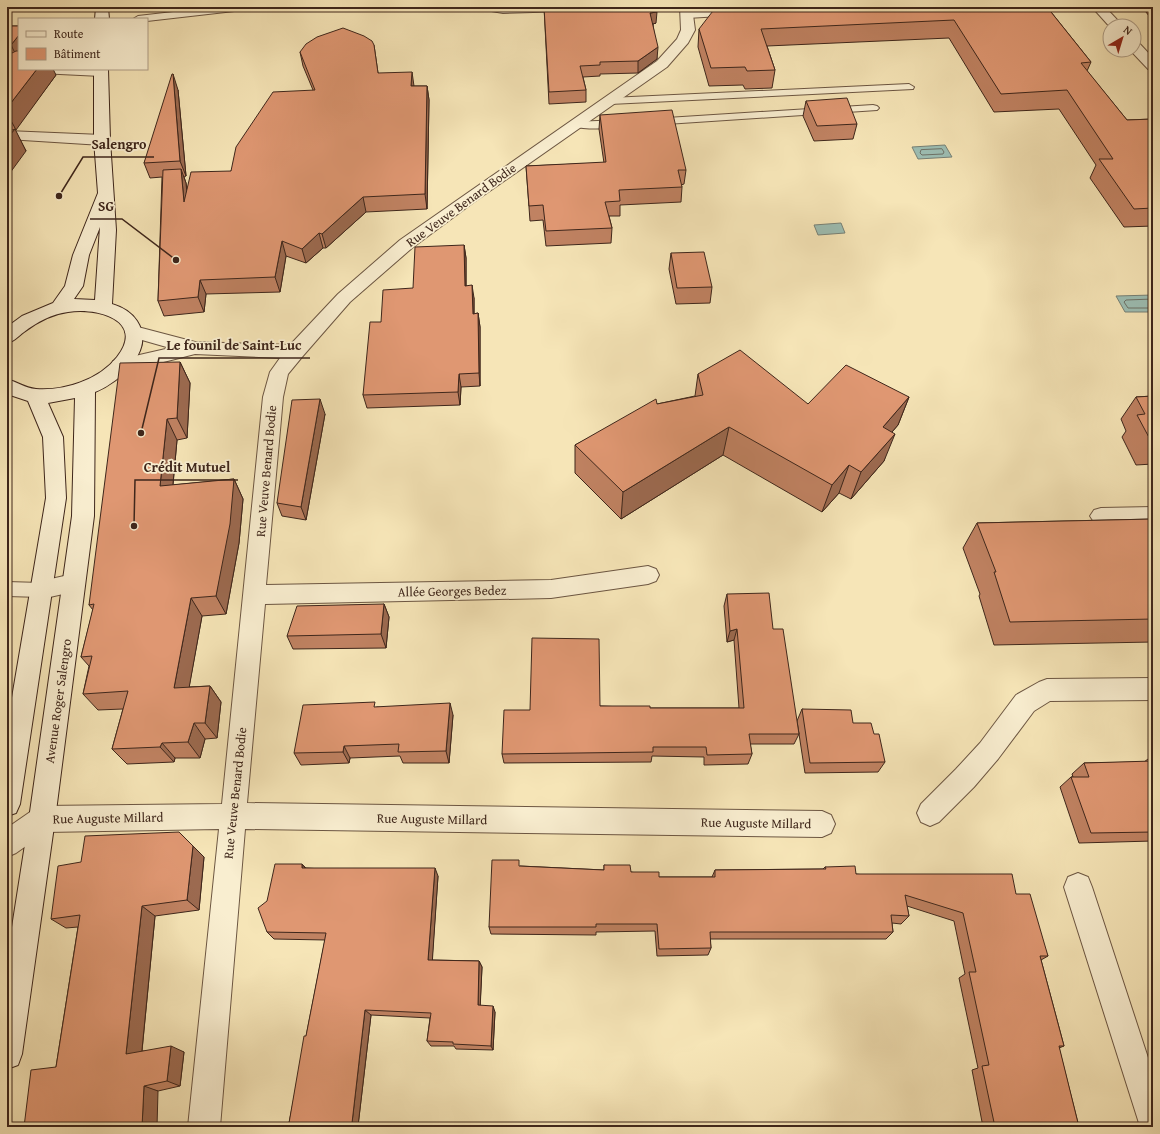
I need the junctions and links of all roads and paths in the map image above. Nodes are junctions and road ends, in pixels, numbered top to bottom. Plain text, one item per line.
1 (102, 7) edge
2 (243, 7) edge
3 (484, 7) edge
4 (1098, 7) edge
5 (574, 8) edge
6 (691, 12) edge
7 (741, 13) edge
8 (102, 18) edge
9 (147, 18) edge
10 (1108, 18) edge
11 (1142, 54) edge
12 (1153, 66) edge
13 (101, 70) edge
14 (909, 87) dead end
15 (610, 101) junction
16 (873, 108) dead end
17 (576, 124) junction
18 (7, 135) edge
19 (102, 140) junction
20 (106, 187) junction
21 (103, 306) junction
22 (60, 307) junction
23 (27, 320) junction
24 (7, 326) edge
25 (134, 332) junction
26 (7, 337) edge
27 (195, 348) junction
28 (295, 352) junction
29 (120, 366) junction
30 (7, 386) edge
31 (86, 388) junction
32 (35, 396) junction
33 (1153, 515) edge
34 (1101, 516) dead end
35 (648, 576) dead end
36 (73, 583) junction
37 (7, 589) edge
38 (41, 590) junction
39 (255, 595) junction
40 (1153, 689) edge
41 (7, 804) edge
42 (930, 813) dead end
43 (232, 816) junction
44 (42, 819) junction
45 (822, 824) dead end
46 (7, 844) edge
47 (1078, 887) dead end
48 (7, 1054) edge
49 (1146, 1080) edge
50 (1153, 1120) edge
51 (204, 1127) edge

1 - 8 street
2 - 9 lane
3 - 5 lane
4 - 10 street
6 - 7 lane
6 - 15 street, Rue Veuve Benard Bodie
11 - 12 street
13 - 19 street
14 - 15 lane
15 - 17 street, Rue Veuve Benard Bodie
16 - 17 lane
17 - 28 street, Rue Veuve Benard Bodie
18 - 19 street
19 - 20 street
20 - 21 street
20 - 22 street
21 - 22 street
21 - 25 street
22 - 23 street
23 - 24 street
23 - 26 street
25 - 27 street
25 - 29 street
27 - 28 street
27 - 29 street
28 - 39 street, Rue Veuve Benard Bodie
29 - 31 street
30 - 32 street
31 - 32 street
31 - 36 street, Avenue Roger Salengro
32 - 38 street
33 - 34 street
35 - 39 street, Allée Georges Bedez
36 - 38 street
36 - 44 street, Avenue Roger Salengro
37 - 38 lane
38 - 41 street
39 - 43 street, Rue Veuve Benard Bodie
40 - 42 street
43 - 44 street, Rue Auguste Millard
43 - 45 street, Rue Auguste Millard
43 - 51 street, Rue Veuve Benard Bodie
44 - 46 street
44 - 48 street, Avenue Roger Salengro
47 - 49 street
49 - 50 street

